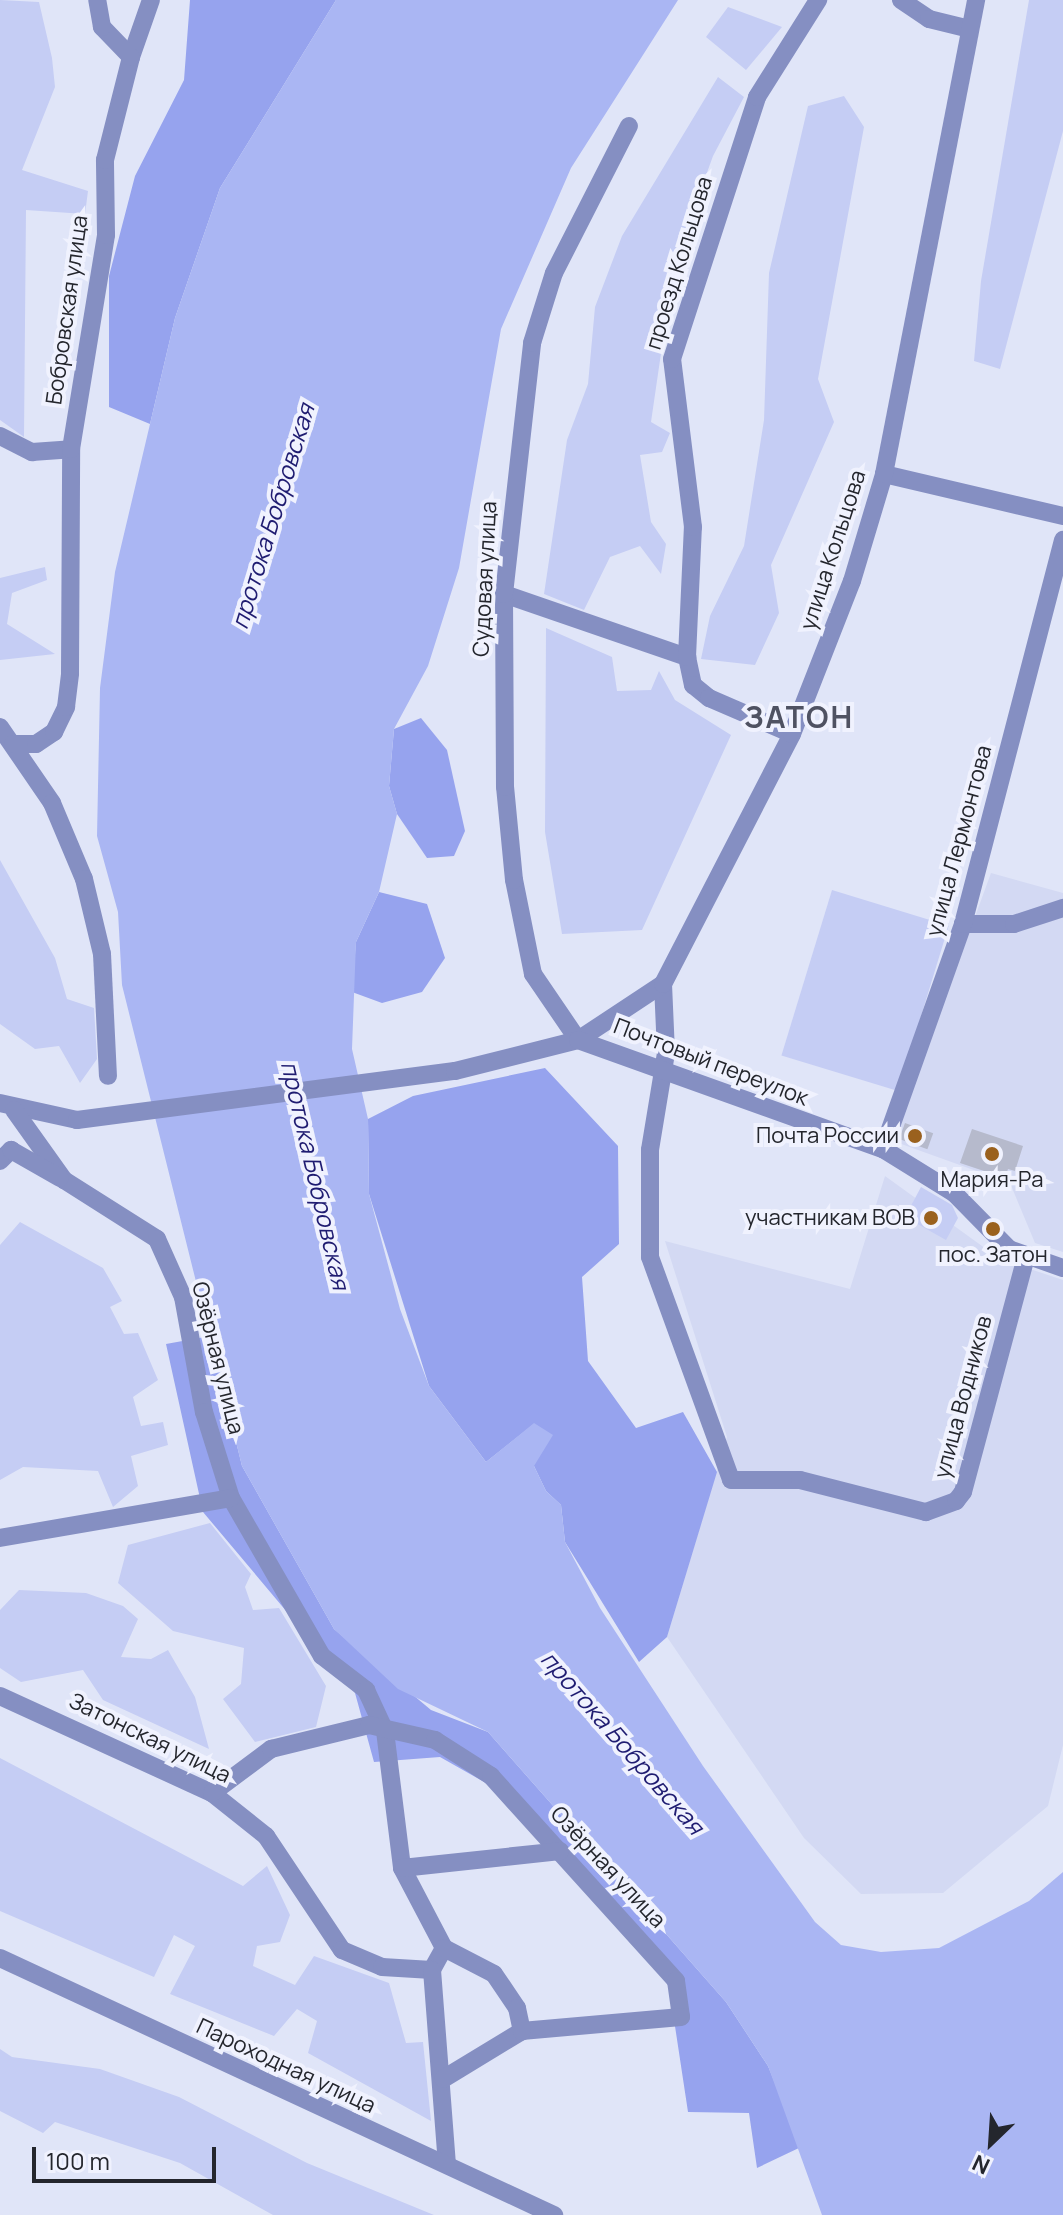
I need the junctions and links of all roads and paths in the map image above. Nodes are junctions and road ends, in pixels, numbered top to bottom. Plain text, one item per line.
1 (97, 0) edge
2 (151, 0) edge
3 (818, 0) edge
4 (901, 0) edge
5 (976, 0) edge
6 (970, 29) junction
7 (131, 57) junction
8 (629, 126) dead end
9 (0, 436) edge
10 (71, 449) junction
11 (884, 474) junction
12 (1063, 516) edge
13 (1063, 540) edge
14 (504, 594) junction
15 (687, 657) junction
16 (0, 727) edge
17 (792, 734) junction
18 (13, 744) junction
19 (1063, 908) edge
20 (963, 924) junction
21 (663, 984) junction
22 (578, 1040) junction
23 (664, 1073) junction
24 (108, 1076) dead end
25 (395, 1078) joint
26 (7, 1107) edge
27 (883, 1149) junction
28 (0, 1161) edge
29 (64, 1180) junction
30 (1026, 1257) junction
31 (1063, 1268) edge
32 (231, 1498) junction
33 (0, 1538) edge
34 (0, 1696) edge
35 (385, 1731) junction
36 (212, 1793) junction
37 (560, 1851) junction
38 (402, 1868) junction
39 (444, 1948) junction
40 (0, 1958) edge
41 (432, 1970) junction
42 (522, 2031) junction
43 (443, 2079) junction
44 (447, 2164) junction
45 (554, 2215) edge

1 - 7 street
2 - 7 street, Бобровская улица
3 - 15 street, проезд Кольцова
4 - 6 street
5 - 6 street, улица Кольцова
6 - 11 street, улица Кольцова
7 - 10 street, Бобровская улица
8 - 14 street, Судовая улица
9 - 10 street
10 - 18 street, Бобровская улица
11 - 12 street
11 - 17 street, улица Кольцова
13 - 20 street, улица Лермонтова
14 - 15 street
14 - 22 street, Судовая улица
15 - 17 street, проезд Кольцова
16 - 18 street
17 - 21 street, улица Кольцова
18 - 24 street
19 - 20 street
20 - 27 street, улица Лермонтова
21 - 22 street, улица Кольцова
21 - 23 street
22 - 23 street, Почтовый переулок
22 - 25 street, улица Кольцова
23 - 27 street, Почтовый переулок
23 - 30 street, улица Водников
25 - 26 street, Озёрная улица
26 - 29 street, Озёрная улица
27 - 30 street, Почтовый переулок
28 - 29 street
29 - 32 street, Озёрная улица
30 - 31 street
32 - 33 street
32 - 35 street, Озёрная улица
34 - 36 street, Затонская улица
35 - 36 street, Озёрная улица
35 - 37 street, Озёрная улица
35 - 38 street, Озёрная улица
36 - 41 street, Затонская улица
37 - 38 street
37 - 42 street, Озёрная улица
38 - 39 street, Озёрная улица
39 - 41 street
39 - 42 street
40 - 44 street, Пароходная улица
41 - 43 street
42 - 43 street
43 - 44 street
44 - 45 street, Пароходная улица

